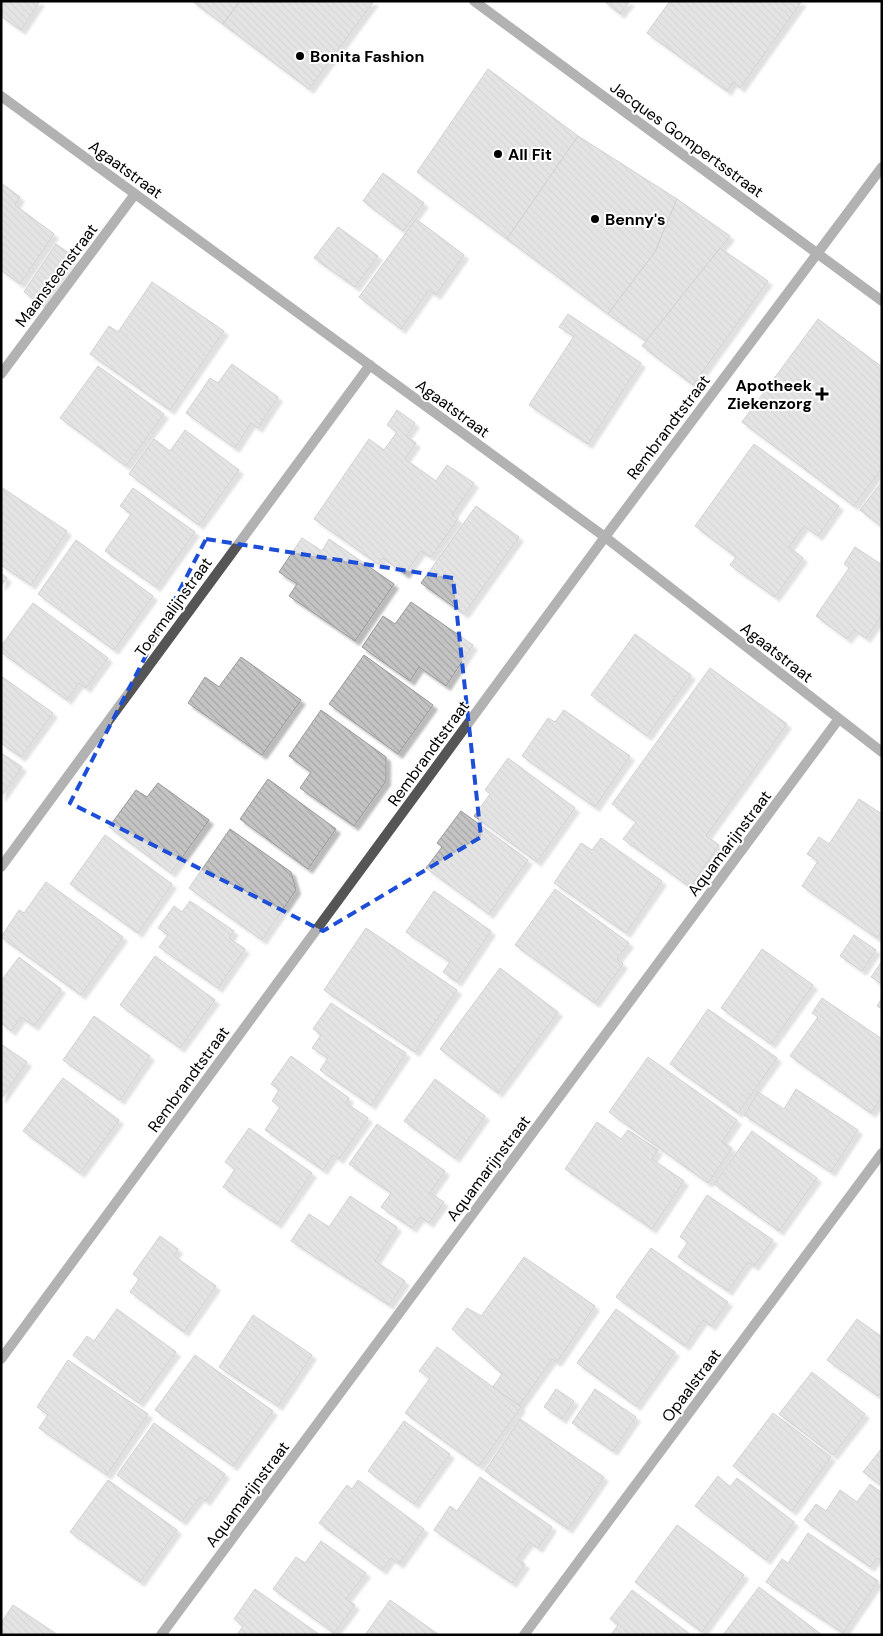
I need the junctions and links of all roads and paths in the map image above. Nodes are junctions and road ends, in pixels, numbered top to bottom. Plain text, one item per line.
1 (474, 1) edge
2 (1, 96) edge
3 (882, 167) edge
4 (135, 194) junction
5 (817, 253) junction
6 (882, 301) edge
7 (370, 365) junction
8 (1, 374) edge
9 (605, 538) junction
10 (838, 720) junction
11 (882, 752) edge
12 (1, 867) edge
13 (882, 1153) edge
14 (1, 1359) edge
15 (161, 1635) edge
16 (524, 1635) edge

1 - 5 street, Jacques Gompertsstraat
2 - 4 street, Agaatstraat
3 - 5 street, Rembrandtstraat
4 - 7 street, Agaatstraat
4 - 8 street, Maansteenstraat
5 - 6 street, Jacques Gompertsstraat
5 - 9 street, Rembrandtstraat
7 - 9 street, Agaatstraat
7 - 12 street, Toermalijnstraat
9 - 10 street, Agaatstraat
9 - 14 street, Rembrandtstraat
10 - 11 street, Agaatstraat
10 - 15 street, Aquamarijnstraat
13 - 16 street, Opaalstraat

